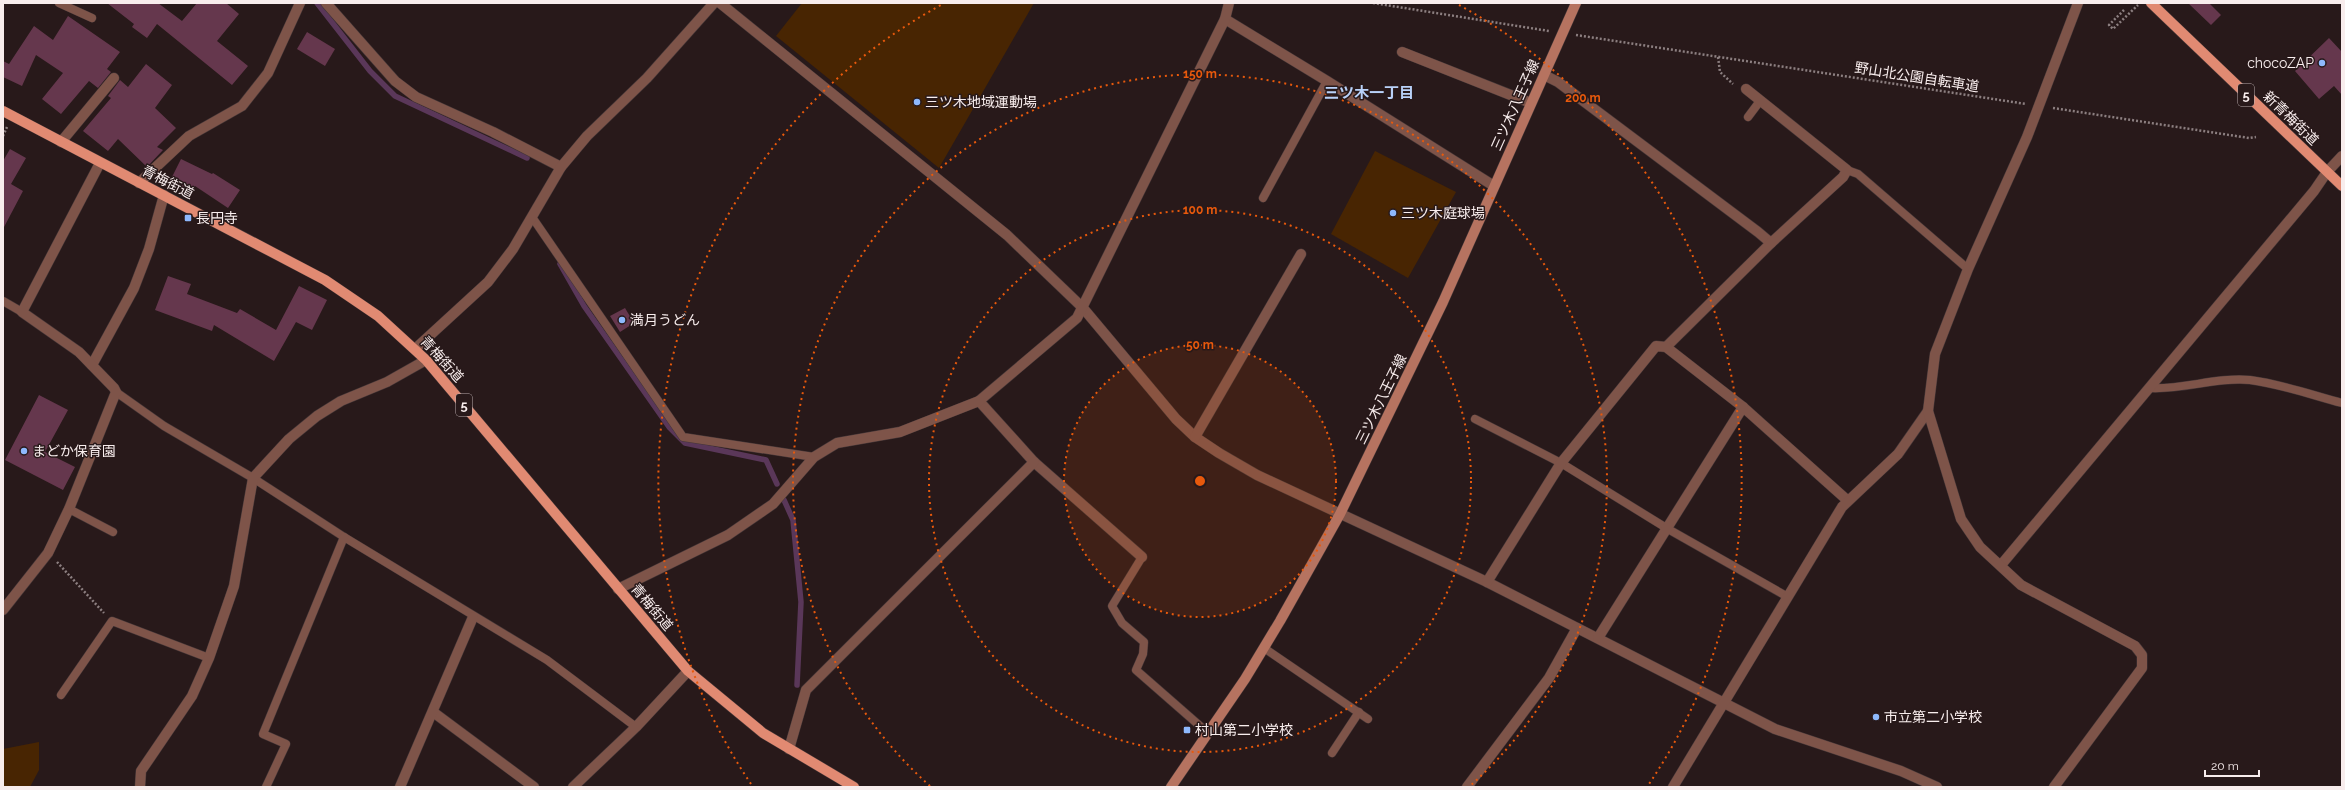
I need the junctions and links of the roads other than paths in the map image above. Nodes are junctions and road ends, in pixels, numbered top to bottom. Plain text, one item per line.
1 (59, 3) edge
2 (300, 3) edge
3 (326, 3) edge
4 (714, 3) edge
5 (720, 3) edge
6 (1229, 3) edge
7 (1576, 3) edge
8 (2078, 3) edge
9 (2151, 3) edge
10 (92, 18) dead end
11 (1225, 19) junction
12 (1402, 52) dead end
13 (1544, 75) junction
14 (114, 78) dead end
15 (1327, 81) junction
16 (1746, 89) road end
17 (1760, 101) junction
18 (1531, 104) junction
19 (3, 111) edge
20 (1748, 117) dead end
21 (61, 142) junction
22 (2342, 156) edge
23 (100, 162) junction
24 (561, 167) junction
25 (1847, 170) junction
26 (2327, 172) junction
27 (139, 183) junction
28 (1494, 186) junction
29 (2342, 186) edge
30 (164, 195) junction
31 (1262, 198) dead end
32 (532, 217) junction
33 (1771, 243) junction
34 (1301, 254) dead end
35 (1968, 269) junction
36 (3, 301) edge
37 (1083, 308) junction
38 (22, 312) junction
39 (1666, 346) junction
40 (415, 349) junction
41 (426, 360) junction
42 (92, 365) junction
43 (2150, 388) junction
44 (116, 392) junction
45 (979, 401) junction
46 (2342, 403) edge
47 (1743, 407) junction
48 (1928, 411) junction
49 (1475, 419) dead end
50 (1195, 437) junction
51 (814, 458) junction
52 (1034, 462) junction
53 (1561, 464) junction
54 (253, 478) junction
55 (1848, 500) junction
56 (69, 509) junction
57 (1340, 514) junction
58 (1668, 529) junction
59 (113, 532) dead end
60 (344, 537) junction
61 (1142, 557) joint
62 (2001, 565) junction
63 (1487, 582) junction
64 (618, 589) junction
65 (1788, 597) junction
66 (3, 610) edge
67 (473, 617) junction
68 (1577, 628) junction
69 (1598, 638) junction
70 (1264, 648) junction
71 (208, 658) junction
72 (688, 671) junction
73 (61, 695) dead end
74 (1722, 703) junction
75 (433, 712) junction
76 (1359, 712) junction
77 (1368, 719) dead end
78 (636, 727) junction
79 (1208, 733) junction
80 (789, 749) junction
81 (1332, 753) dead end
82 (1918, 783) edge
83 (140, 787) edge
84 (266, 787) edge
85 (400, 787) edge
86 (534, 787) edge
87 (573, 787) edge
88 (854, 787) edge
89 (1171, 787) edge
90 (1467, 787) edge
91 (1673, 787) edge
92 (1937, 787) edge
93 (2054, 787) edge

1 - 10 lane
2 - 27 street
3 - 24 street
4 - 24 street
5 - 37 street
6 - 11 street
7 - 13 main road, 三ツ木八王子線
8 - 35 street
9 - 26 main road, 新青梅街道 / 5
11 - 15 street
11 - 37 street
12 - 18 street
13 - 18 main road, 三ツ木八王子線
13 - 33 street
14 - 21 street
15 - 28 street
15 - 31 lane
16 - 17 street
17 - 20 lane
17 - 25 street
18 - 28 main road, 三ツ木八王子線
19 - 21 main road, 青梅街道 / 5
21 - 23 main road, 青梅街道 / 5
22 - 26 street
23 - 27 main road, 青梅街道 / 5
23 - 38 street
24 - 32 street
25 - 33 street
25 - 35 lane
26 - 29 main road, 新青梅街道 / 5
26 - 43 street
27 - 30 main road, 青梅街道 / 5
28 - 57 main road, 三ツ木八王子線
30 - 40 main road, 青梅街道 / 5
30 - 42 street
32 - 40 street
32 - 51 lane
33 - 39 street
34 - 50 street
35 - 48 street
36 - 38 lane
37 - 45 street
37 - 50 street
38 - 42 street
39 - 47 street
39 - 53 street
40 - 41 main road, 青梅街道 / 5
41 - 54 street
41 - 64 main road, 青梅街道 / 5
42 - 44 street
43 - 46 lane
43 - 62 street
44 - 54 lane
44 - 56 street
45 - 51 street
45 - 52 street
47 - 55 street
47 - 58 street
48 - 55 street
48 - 62 street
49 - 53 lane
50 - 57 street
51 - 64 street
52 - 61 street
52 - 80 street
53 - 58 lane
53 - 63 street
54 - 60 lane
54 - 71 street
55 - 65 street
56 - 59 lane
56 - 66 street
57 - 63 street
57 - 70 main road, 三ツ木八王子線
58 - 65 lane
58 - 69 street
60 - 67 lane
60 - 84 lane
61 - 79 lane
62 - 93 street
63 - 68 street
64 - 72 main road, 青梅街道 / 5
65 - 74 street
67 - 75 street
67 - 78 lane
68 - 69 street
68 - 90 street
69 - 74 street
70 - 76 lane
70 - 79 main road, 三ツ木八王子線
71 - 73 lane
71 - 83 street
72 - 78 street
72 - 80 main road, 青梅街道 / 5
74 - 82 street
74 - 91 street
75 - 85 street
75 - 86 street
76 - 77 lane
76 - 81 lane
78 - 87 street
79 - 89 main road, 三ツ木八王子線
80 - 88 main road, 青梅街道 / 5
82 - 92 street

